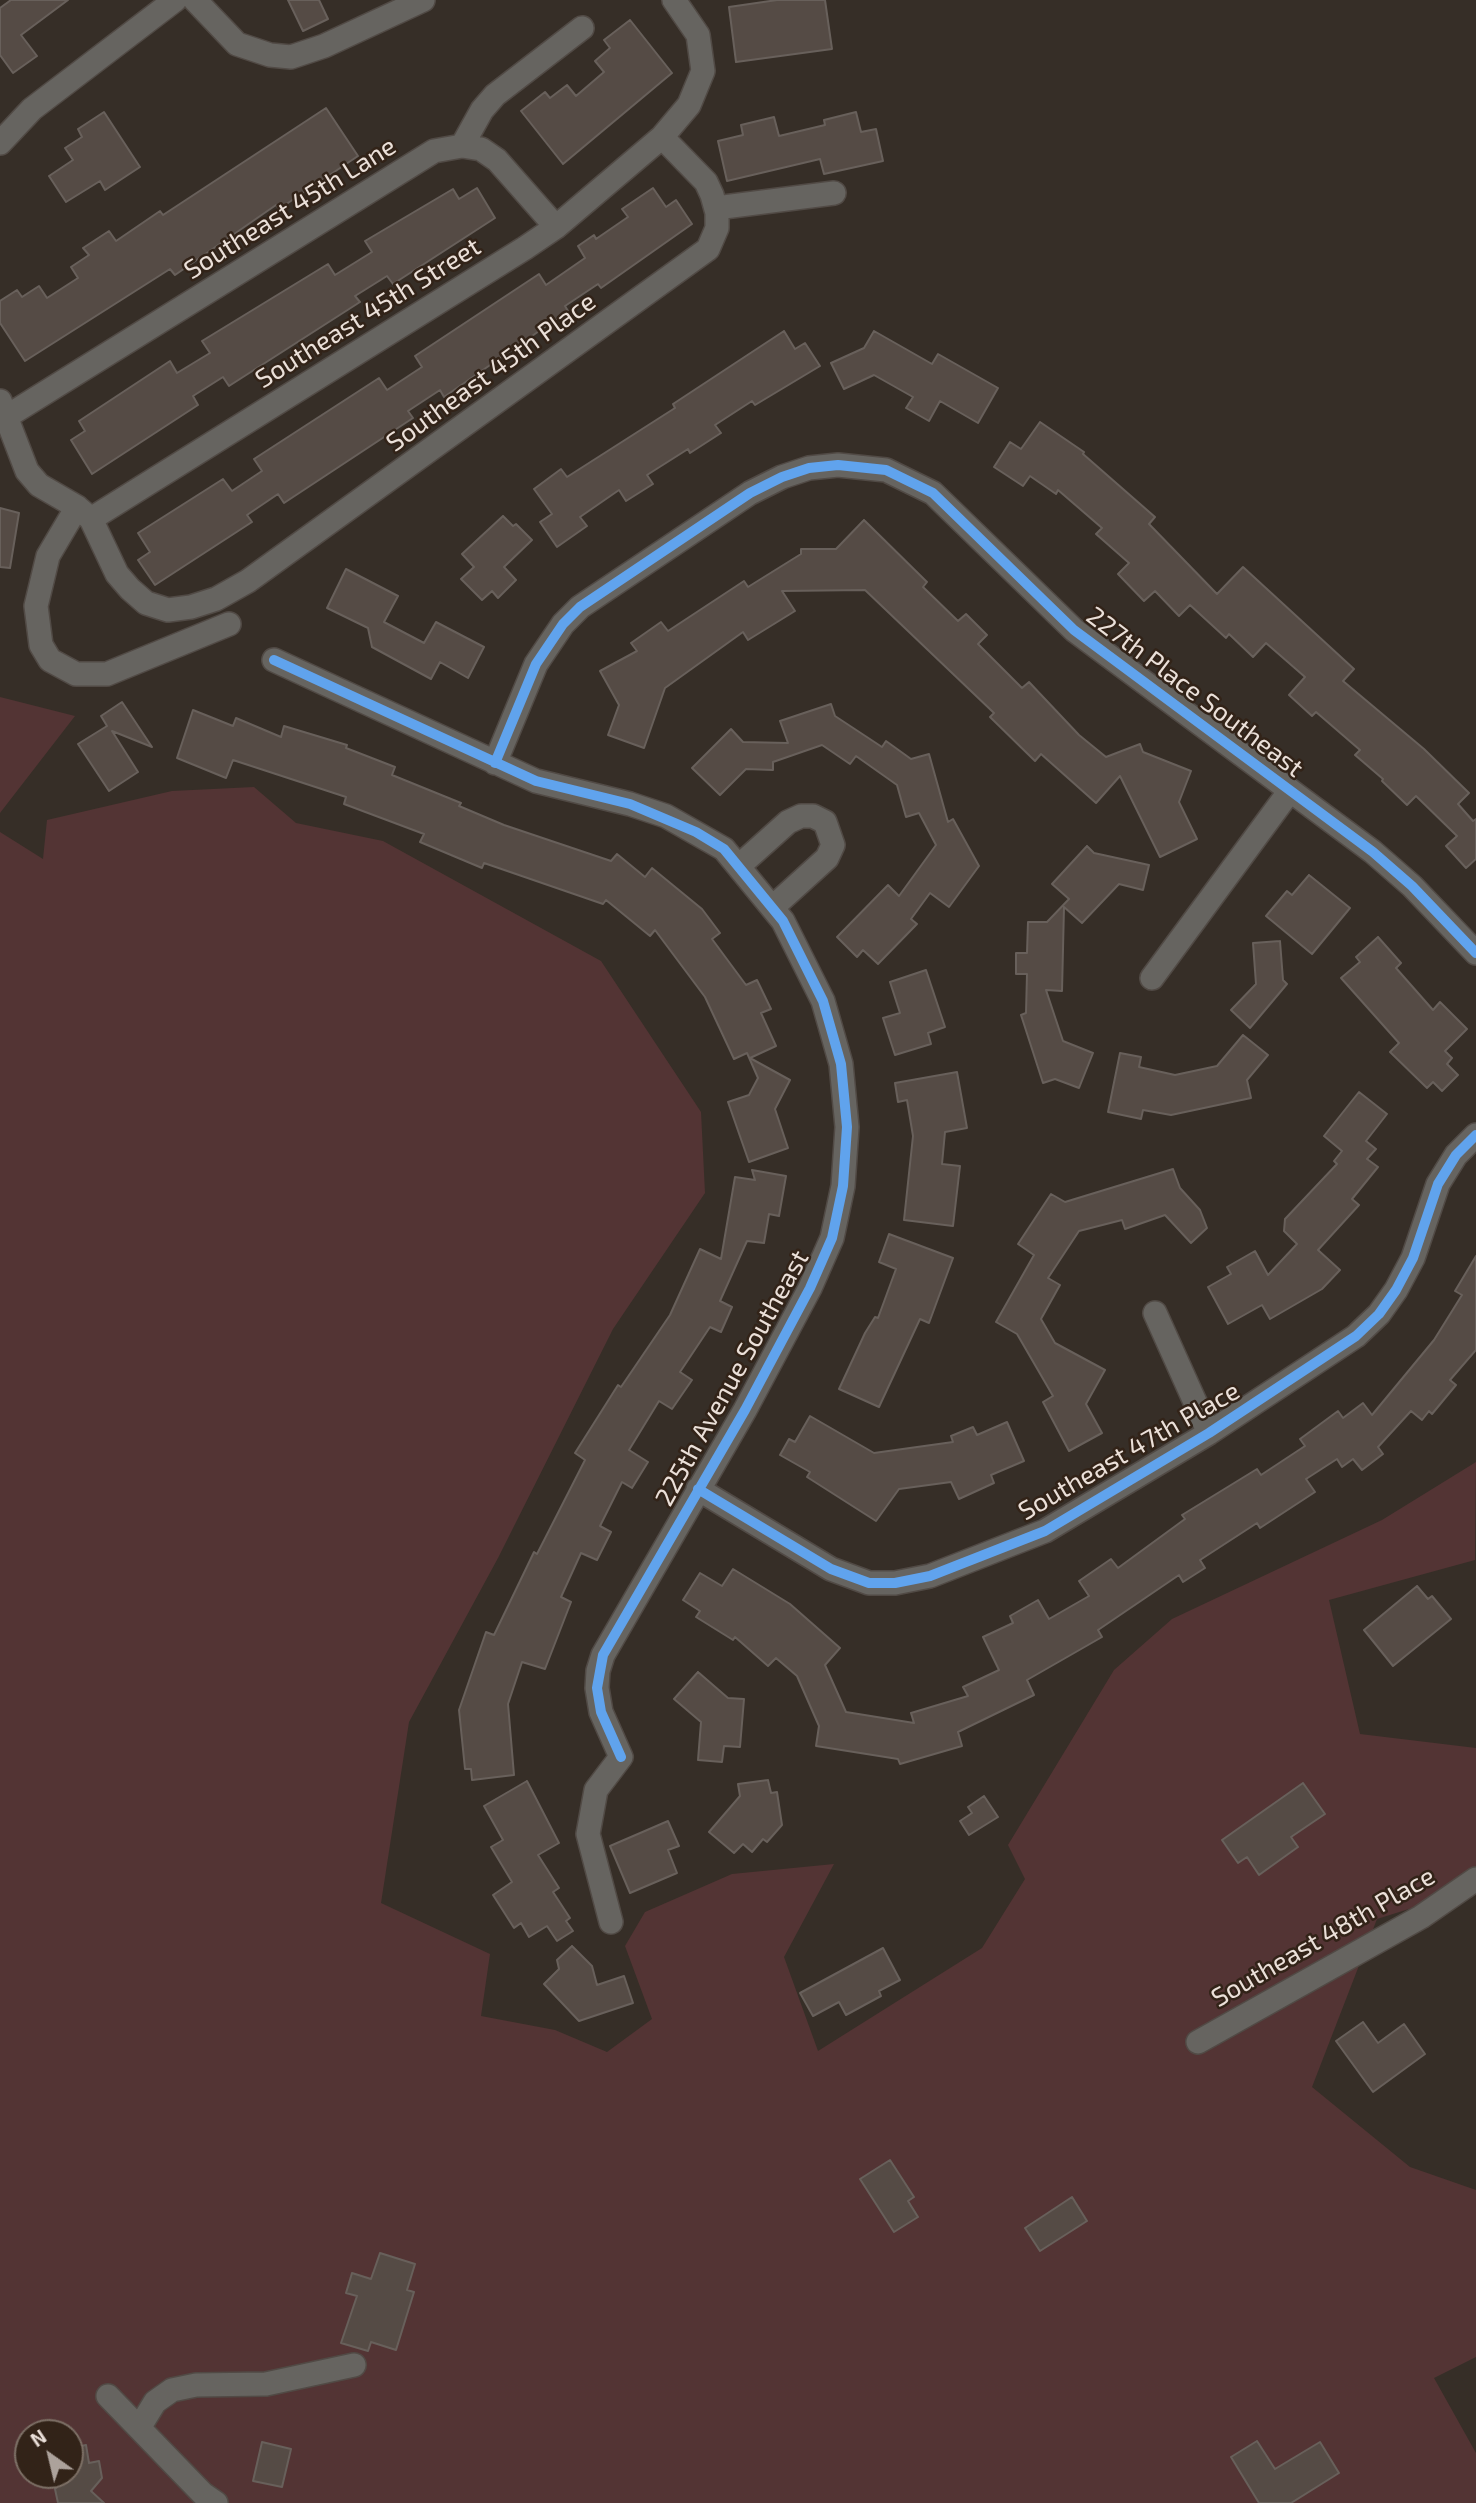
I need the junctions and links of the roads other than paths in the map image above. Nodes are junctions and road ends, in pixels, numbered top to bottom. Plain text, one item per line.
1 (176, 0) edge
2 (195, 0) edge
3 (424, 0) edge
4 (674, 0) edge
5 (582, 28) dead end
6 (662, 137) junction
7 (0, 143) edge
8 (462, 146) junction
9 (834, 193) dead end
10 (716, 208) junction
11 (556, 227) junction
12 (3, 409) edge
13 (84, 513) junction
14 (229, 624) dead end
15 (274, 660) dead end
16 (495, 763) junction
17 (1289, 792) junction
18 (739, 866) junction
19 (773, 907) junction
20 (1476, 953) edge
21 (1152, 978) dead end
22 (1476, 1135) edge
23 (1155, 1314) dead end
24 (1209, 1433) junction
25 (698, 1489) junction
26 (1476, 1879) edge
27 (611, 1922) dead end
28 (1198, 2042) dead end
29 (354, 2365) dead end
30 (108, 2396) dead end
31 (139, 2428) junction
32 (216, 2503) edge

1 - 7 street
2 - 3 street
4 - 6 street, Southeast 45th Street
5 - 8 street
6 - 10 street
6 - 11 street, Southeast 45th Street
8 - 11 street
8 - 12 street, Southeast 45th Lane
9 - 10 street
10 - 13 street, Southeast 45th Place
11 - 13 street, Southeast 45th Street
12 - 13 street
13 - 14 street
15 - 16 street, 225th Avenue Southeast
16 - 17 street, 227th Place Southeast
16 - 18 street, 225th Avenue Southeast
17 - 20 street, 227th Place Southeast
17 - 21 street
18 - 19 street, 225th Avenue Southeast
18 - 19 street
19 - 25 street, 225th Avenue Southeast
22 - 24 street, Southeast 47th Place
23 - 24 street
24 - 25 street, Southeast 47th Place
25 - 27 street, 225th Avenue Southeast
26 - 28 street, Southeast 48th Place
29 - 31 street
30 - 31 street
31 - 32 street

